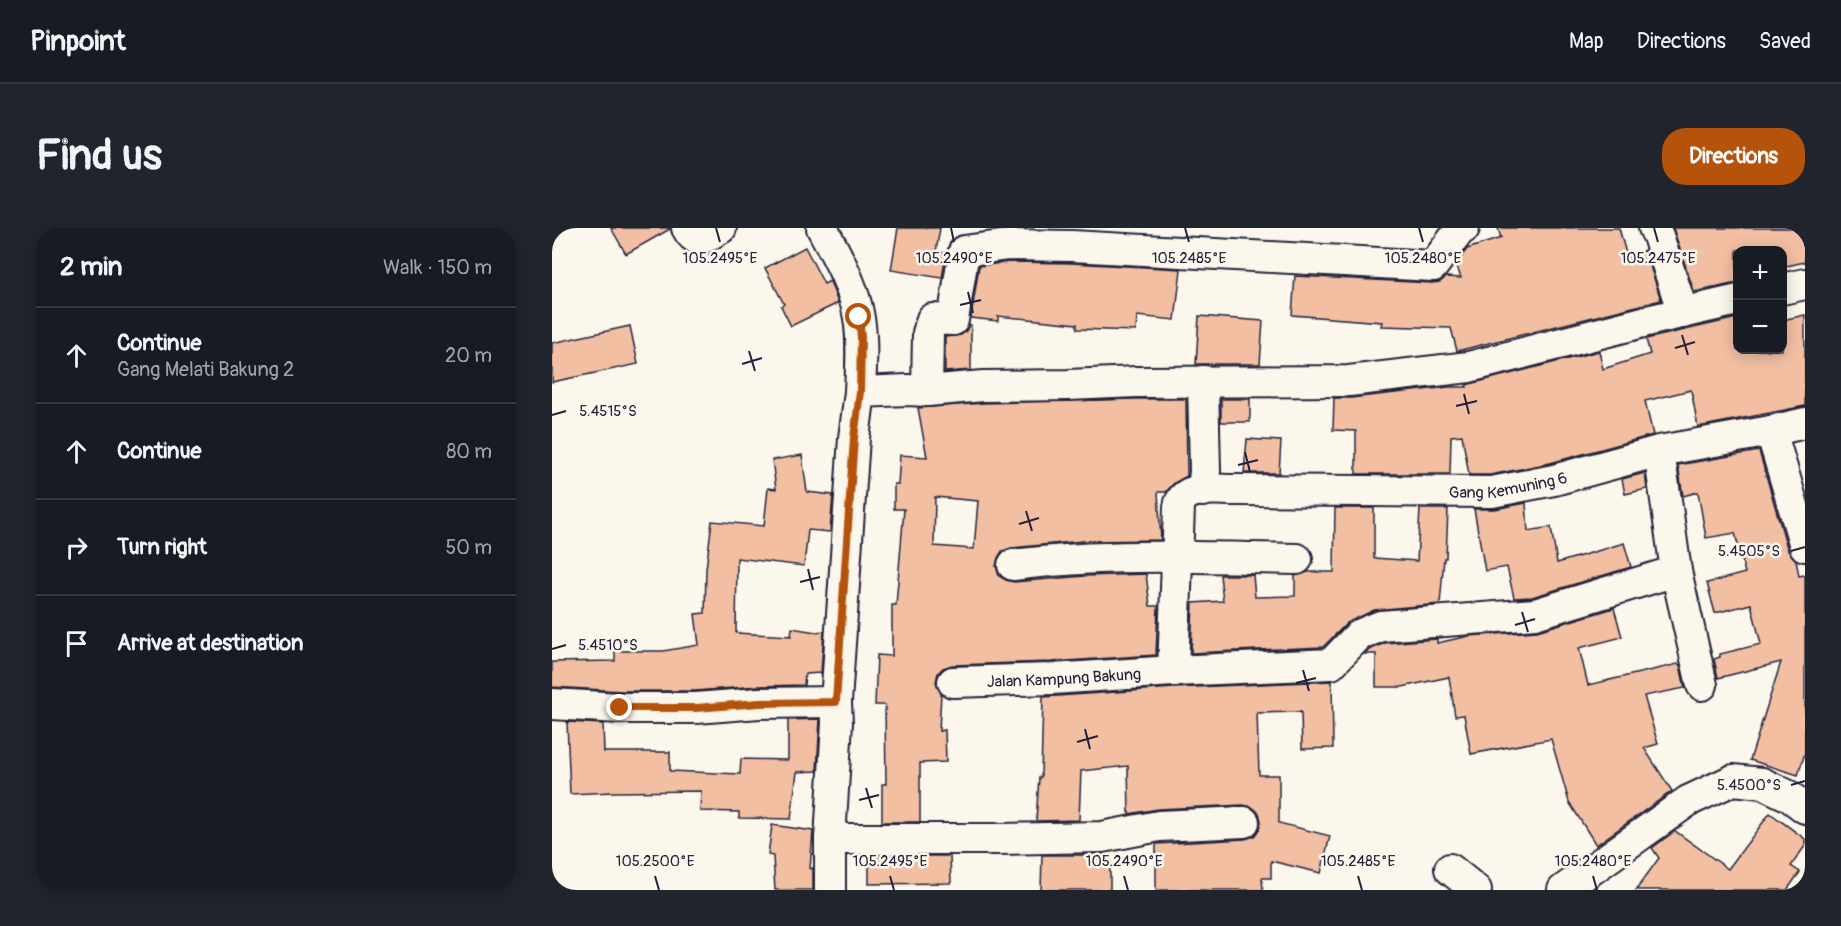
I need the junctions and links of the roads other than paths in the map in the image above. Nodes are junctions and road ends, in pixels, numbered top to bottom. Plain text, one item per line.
1 (687, 228) edge
2 (721, 228) edge
3 (822, 228) edge
4 (1464, 228) edge
5 (1654, 228) edge
6 (1805, 284) edge
7 (1787, 289) edge
8 (1733, 301) edge
9 (1683, 313) junction
10 (1203, 381) junction
11 (927, 391) junction
12 (860, 392) junction
13 (1805, 423) edge
14 (1771, 431) junction
15 (1659, 451) junction
16 (1203, 490) junction
17 (1805, 546) edge
18 (1176, 556) junction
19 (1297, 559) dead end
20 (1013, 564) dead end
21 (1676, 571) junction
22 (1173, 671) junction
23 (953, 682) dead end
24 (1702, 685) dead end
25 (836, 702) junction
26 (552, 704) edge
27 (1805, 808) edge
28 (1244, 822) dead end
29 (830, 839) junction
30 (1450, 869) dead end
31 (830, 890) edge
32 (1476, 890) edge
33 (1563, 890) edge

1 - 2 street
3 - 12 street
4 - 11 street
5 - 9 street
6 - 7 street
8 - 9 street
9 - 10 street
10 - 11 street
10 - 16 street
11 - 12 street
12 - 25 street
13 - 14 street, Gang Kemuning 6
14 - 15 street, Gang Kemuning 6
14 - 17 street
15 - 16 street, Gang Kemuning 6
15 - 21 street
16 - 18 street
18 - 19 street
18 - 20 street
18 - 22 street
21 - 22 street, Jalan Kampung Bakung
21 - 24 street
22 - 23 street, Jalan Kampung Bakung
25 - 26 street
25 - 29 street
27 - 33 street
28 - 29 street
29 - 31 street
30 - 32 street

